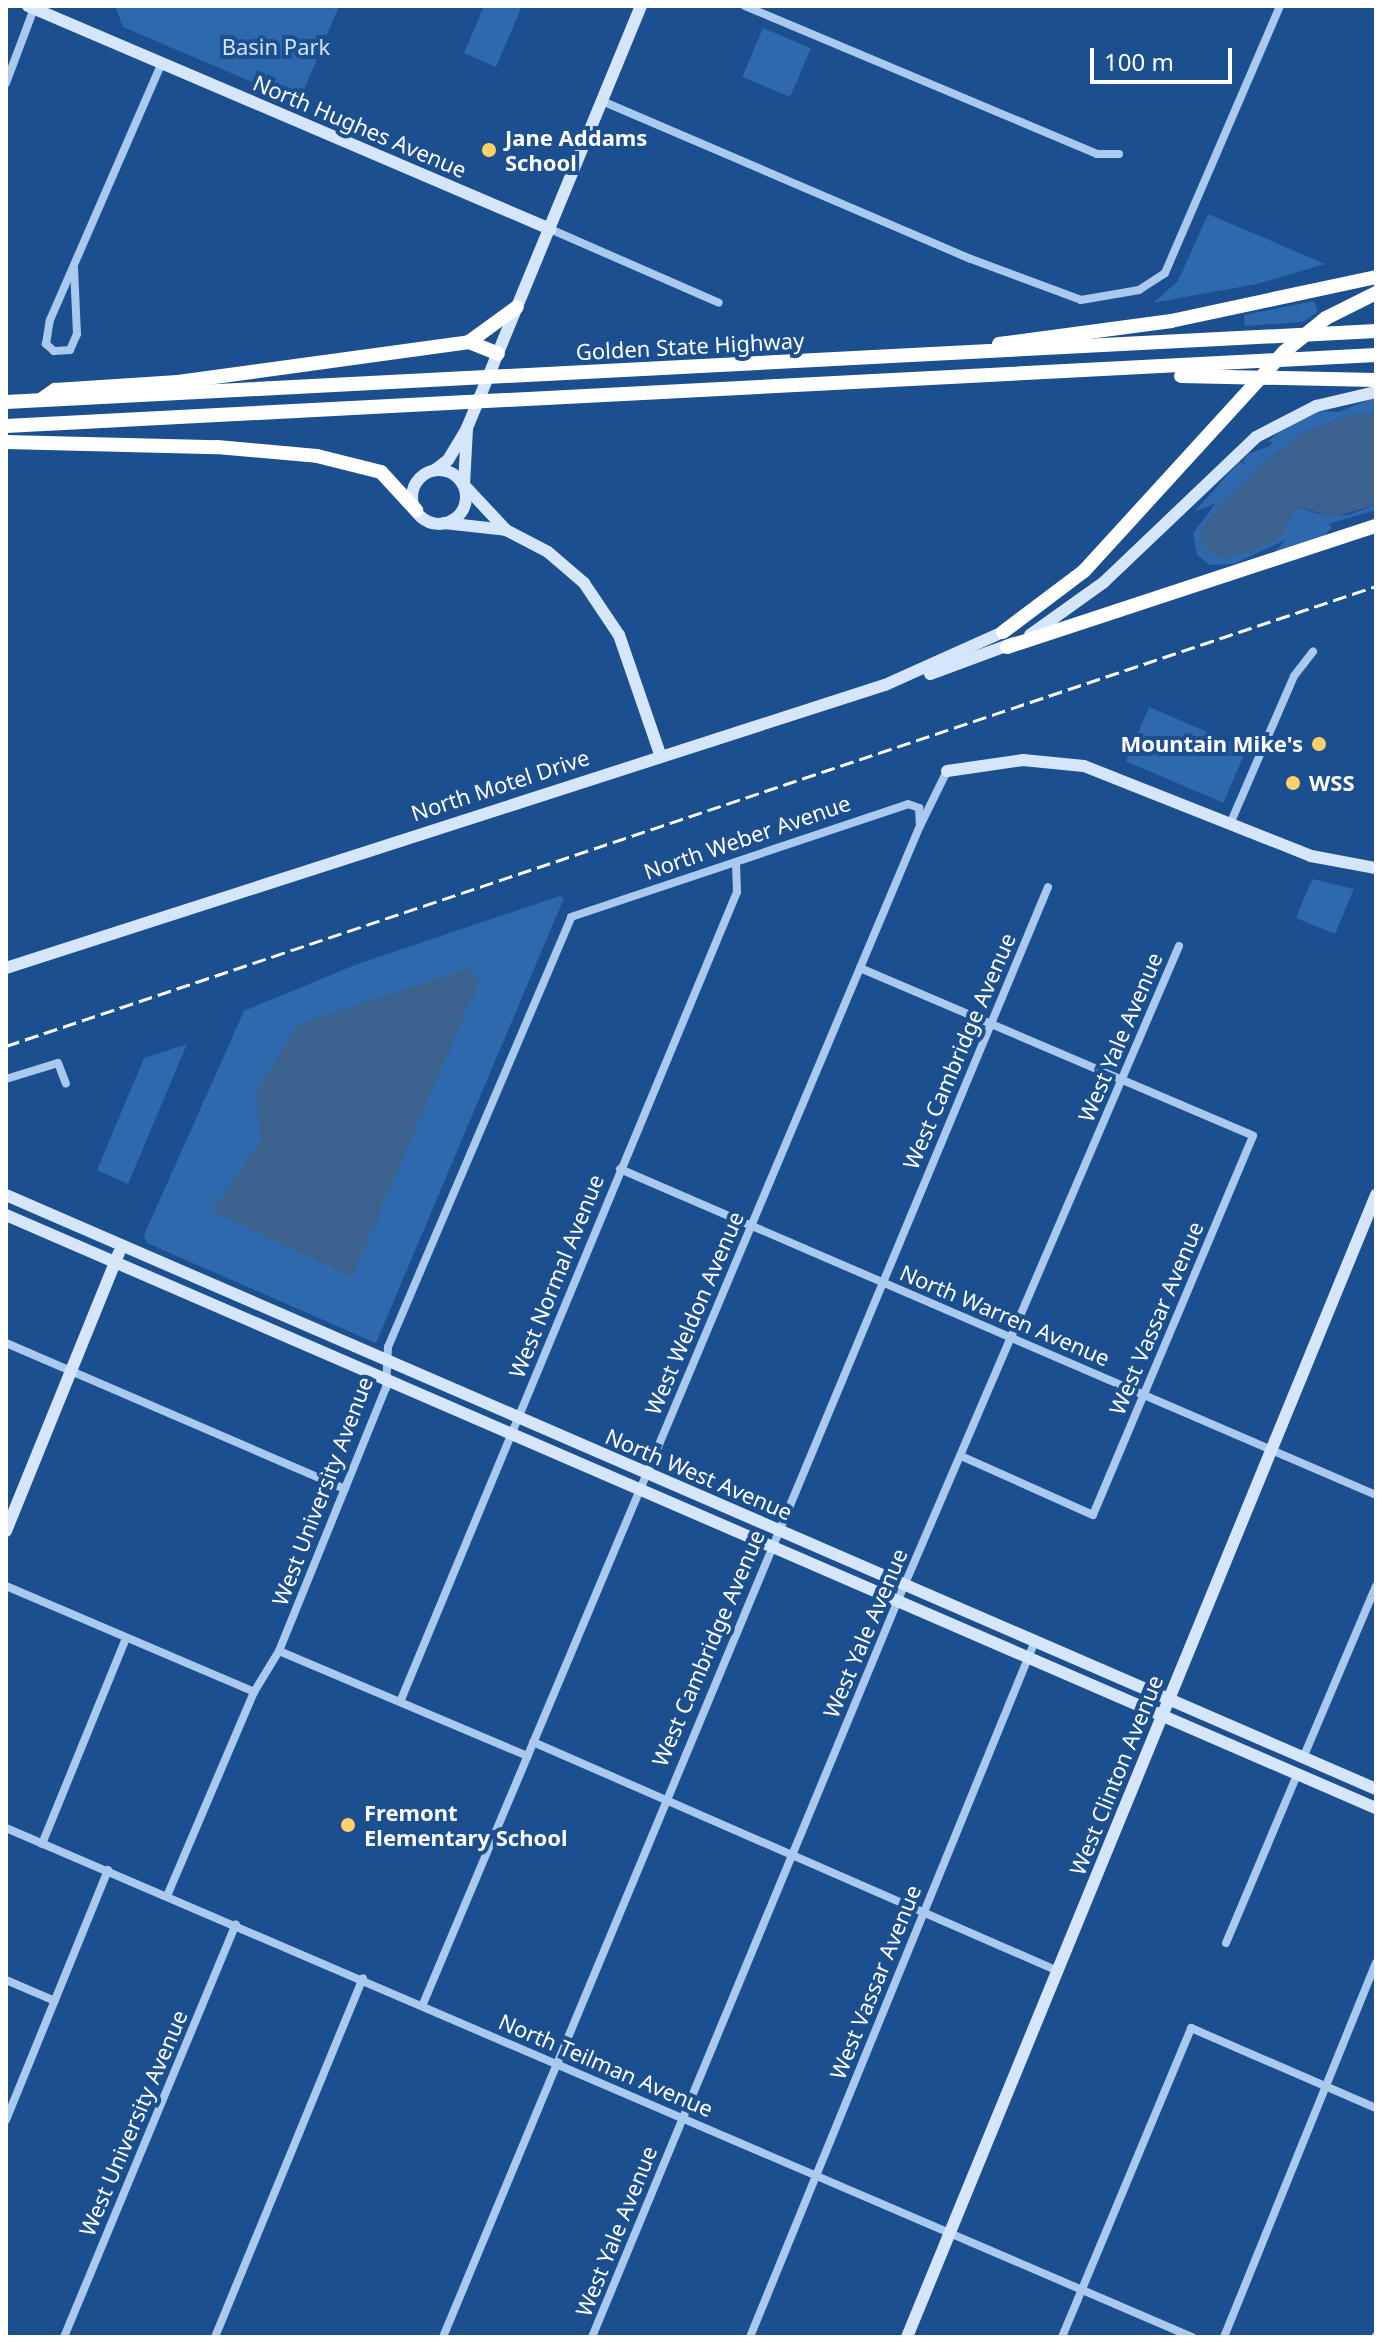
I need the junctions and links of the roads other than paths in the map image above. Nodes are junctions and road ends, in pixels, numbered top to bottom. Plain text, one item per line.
1 (641, 6) edge
2 (745, 6) edge
3 (1280, 6) edge
4 (32, 7) edge
5 (162, 62) junction
6 (6, 83) edge
7 (602, 101) junction
8 (1119, 154) dead end
9 (550, 229) junction
10 (74, 268) junction
11 (1376, 277) edge
12 (1376, 293) edge
13 (719, 303) dead end
14 (517, 307) junction
15 (1376, 331) edge
16 (469, 342) junction
17 (498, 354) junction
18 (1376, 355) edge
19 (894, 358) junction
20 (1251, 369) junction
21 (1376, 380) edge
22 (1376, 392) edge
23 (6, 401) edge
24 (39, 401) junction
25 (6, 426) edge
26 (467, 428) junction
27 (6, 442) edge
28 (435, 470) junction
29 (464, 485) junction
30 (416, 510) junction
31 (444, 523) junction
32 (1376, 526) edge
33 (506, 530) junction
34 (1005, 640) junction
35 (1313, 652) dead end
36 (660, 754) junction
37 (947, 771) joint
38 (1230, 824) junction
39 (920, 826) junction
40 (736, 864) junction
41 (1376, 868) edge
42 (1048, 887) dead end
43 (571, 917) joint
44 (1179, 946) dead end
45 (6, 968) edge
46 (860, 968) junction
47 (991, 1024) junction
48 (6, 1079) edge
49 (1121, 1080) junction
50 (66, 1084) dead end
51 (620, 1169) junction
52 (6, 1195) edge
53 (1376, 1195) edge
54 (6, 1202) edge
55 (33, 1206) junction
56 (6, 1215) edge
57 (751, 1225) junction
58 (1371, 1227) edge
59 (123, 1245) junction
60 (116, 1260) junction
61 (880, 1281) junction
62 (1012, 1337) junction
63 (6, 1343) edge
64 (388, 1359) junction
65 (72, 1370) junction
66 (387, 1378) junction
67 (1144, 1394) junction
68 (518, 1417) junction
69 (512, 1432) junction
70 (1273, 1449) junction
71 (961, 1456) junction
72 (647, 1473) junction
73 (641, 1487) junction
74 (345, 1489) junction
75 (1376, 1495) edge
76 (777, 1529) junction
77 (6, 1531) edge
78 (771, 1544) junction
79 (905, 1584) junction
80 (6, 1586) edge
81 (1376, 1586) edge
82 (898, 1600) junction
83 (126, 1638) junction
84 (1035, 1641) junction
85 (279, 1651) junction
86 (1028, 1657) junction
87 (254, 1692) junction
88 (1167, 1700) junction
89 (400, 1702) junction
90 (1160, 1716) junction
91 (533, 1742) junction
92 (528, 1756) junction
93 (1303, 1758) junction
94 (1297, 1775) junction
95 (1376, 1789) edge
96 (664, 1800) junction
97 (1376, 1808) edge
98 (6, 1828) edge
99 (42, 1844) junction
100 (792, 1856) junction
101 (108, 1870) junction
102 (167, 1896) junction
103 (921, 1913) junction
104 (236, 1924) junction
105 (1226, 1943) dead end
106 (1376, 1963) edge
107 (1058, 1971) junction
108 (363, 1978) junction
109 (6, 1980) edge
110 (55, 2001) junction
111 (423, 2004) junction
112 (555, 2064) junction
113 (1328, 2087) junction
114 (1376, 2108) edge
115 (682, 2118) junction
116 (6, 2120) edge
117 (818, 2174) junction
118 (950, 2233) junction
119 (1082, 2289) junction
120 (64, 2337) edge
121 (215, 2337) edge
122 (443, 2337) edge
123 (592, 2337) edge
124 (750, 2337) edge
125 (907, 2337) edge
126 (1062, 2337) edge
127 (1192, 2337) edge
128 (1224, 2337) edge

1 - 7 main road
2 - 8 street
3 - 7 street
4 - 5 main road, North Hughes Avenue
4 - 6 street
5 - 9 main road, North Hughes Avenue
5 - 10 street
7 - 9 main road
9 - 13 street, North Hughes Avenue
9 - 14 main road
10 - 10 street
11 - 19 highway
12 - 34 highway
14 - 16 highway
14 - 17 main road
15 - 19 highway, Golden State Highway
16 - 17 highway
16 - 24 highway
17 - 26 main road
18 - 20 highway, Golden State Highway
19 - 24 highway, Golden State Highway
20 - 21 highway
20 - 25 highway, Golden State Highway
22 - 34 main road, North Motel Drive
23 - 24 highway, Golden State Highway
26 - 28 main road
26 - 29 main road
27 - 30 highway
28 - 29 main road
28 - 30 main road
29 - 31 main road
29 - 33 main road
30 - 31 main road
31 - 33 main road
32 - 34 highway
33 - 36 main road
34 - 36 main road, North Motel Drive
35 - 38 street
36 - 45 main road, North Motel Drive
37 - 38 main road
37 - 39 street, West Weldon Avenue
38 - 41 main road
39 - 40 street, North Weber Avenue
39 - 46 street, West Weldon Avenue
40 - 43 street, North Weber Avenue
40 - 51 street, West Normal Avenue
42 - 47 street, West Cambridge Avenue
43 - 64 street, West University Avenue
44 - 49 street, West Yale Avenue
46 - 47 street
46 - 57 street, West Weldon Avenue
47 - 49 street
47 - 61 street, West Cambridge Avenue
48 - 50 street
49 - 62 street, West Yale Avenue
49 - 67 street, West Vassar Avenue
51 - 57 street, North Warren Avenue
51 - 68 street, West Normal Avenue
52 - 55 main road, North West Avenue
53 - 58 main road, West Clinton Avenue
54 - 55 main road
55 - 59 main road, North West Avenue
56 - 60 main road, North West Avenue
57 - 61 street, North Warren Avenue
57 - 72 street, West Weldon Avenue
58 - 70 main road, West Clinton Avenue
59 - 60 main road
59 - 64 main road, North West Avenue
60 - 65 main road
60 - 66 main road, North West Avenue
61 - 62 street, North Warren Avenue
61 - 76 street, West Cambridge Avenue
62 - 67 street, North Warren Avenue
62 - 71 street, West Yale Avenue
63 - 65 street
64 - 66 street, West University Avenue
64 - 68 main road, North West Avenue
65 - 74 street
65 - 77 main road
66 - 69 main road, North West Avenue
66 - 74 street, West University Avenue
67 - 70 street, North Warren Avenue
67 - 71 street, West Vassar Avenue
68 - 69 street, West Normal Avenue
68 - 72 main road, North West Avenue
69 - 73 main road, North West Avenue
69 - 89 street, West Normal Avenue
70 - 75 street, North Warren Avenue
70 - 88 main road, West Clinton Avenue
71 - 79 street, West Yale Avenue
72 - 73 street, West Weldon Avenue
72 - 76 main road, North West Avenue
73 - 78 main road, North West Avenue
73 - 91 street, West Weldon Avenue
74 - 85 street, West University Avenue
76 - 78 street, West Cambridge Avenue
76 - 79 main road, North West Avenue
78 - 82 main road, North West Avenue
78 - 96 street, West Cambridge Avenue
79 - 82 street, West Yale Avenue
79 - 84 main road, North West Avenue
80 - 83 street
81 - 93 street
82 - 86 main road, North West Avenue
82 - 100 street, West Yale Avenue
83 - 87 street
83 - 99 street
84 - 86 street, West Vassar Avenue
84 - 88 main road, North West Avenue
85 - 87 street, West University Avenue
85 - 89 street
86 - 90 main road, North West Avenue
86 - 103 street, West Vassar Avenue
87 - 102 street, West University Avenue
88 - 90 main road, West Clinton Avenue
88 - 93 main road, North West Avenue
89 - 92 street
90 - 94 main road, North West Avenue
90 - 107 main road, West Clinton Avenue
91 - 92 street, West Weldon Avenue
91 - 96 street
92 - 111 street, West Weldon Avenue
93 - 95 main road, North West Avenue
94 - 97 main road, North West Avenue
94 - 105 street
96 - 100 street
96 - 112 street, West Cambridge Avenue
98 - 99 street, North Teilman Avenue
99 - 101 street, North Teilman Avenue
100 - 103 street
100 - 115 street, West Yale Avenue
101 - 102 street, North Teilman Avenue
101 - 110 street
102 - 104 street, North Teilman Avenue
103 - 107 street
103 - 117 street, West Vassar Avenue
104 - 108 street, North Teilman Avenue
104 - 120 street, West University Avenue
106 - 113 street
107 - 118 main road, West Clinton Avenue
108 - 111 street, North Teilman Avenue
108 - 121 street
109 - 110 street
110 - 116 street
111 - 112 street, North Teilman Avenue
112 - 115 street, North Teilman Avenue
112 - 122 street, West Cambridge Avenue
113 - 114 street
113 - 119 street
113 - 128 street
115 - 117 street, North Teilman Avenue
115 - 123 street, West Yale Avenue
117 - 118 street, North Teilman Avenue
117 - 124 street, West Vassar Avenue
118 - 119 street, North Teilman Avenue
118 - 125 main road, West Clinton Avenue
119 - 126 street
119 - 127 street, North Teilman Avenue

